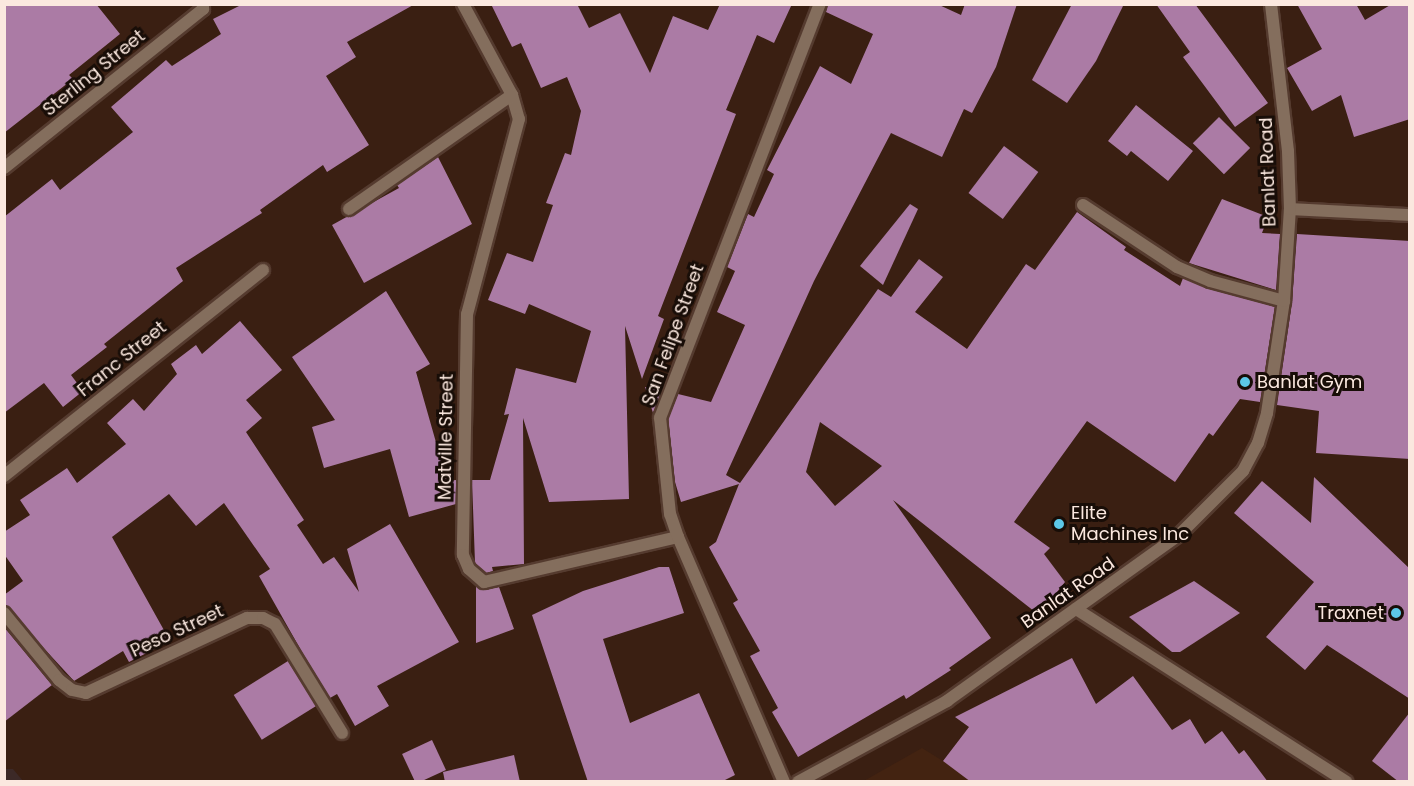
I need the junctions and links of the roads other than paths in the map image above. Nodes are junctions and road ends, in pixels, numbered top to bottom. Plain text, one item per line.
1 (203, 4) edge
2 (463, 4) edge
3 (820, 4) edge
4 (1271, 4) edge
5 (512, 95) junction
6 (4, 168) edge
7 (1083, 205) dead end
8 (349, 209) dead end
9 (1290, 209) junction
10 (1410, 215) edge
11 (263, 270) dead end
12 (1284, 301) junction
13 (4, 476) edge
14 (678, 537) junction
15 (1076, 609) junction
16 (4, 613) edge
17 (342, 733) dead end
18 (784, 782) edge
19 (798, 782) edge
20 (1346, 782) edge

1 - 6 street, Sterling Street
2 - 5 street, Matville Street
3 - 14 street, San Felipe Street
4 - 9 street, Banlat Road
5 - 8 street
5 - 14 street, Matville Street
7 - 12 street
9 - 10 street
9 - 12 street, Banlat Road
11 - 13 street, Franc Street
12 - 15 street, Banlat Road
14 - 18 street, San Felipe Street
15 - 19 street, Banlat Road
15 - 20 street
16 - 17 street, Peso Street

